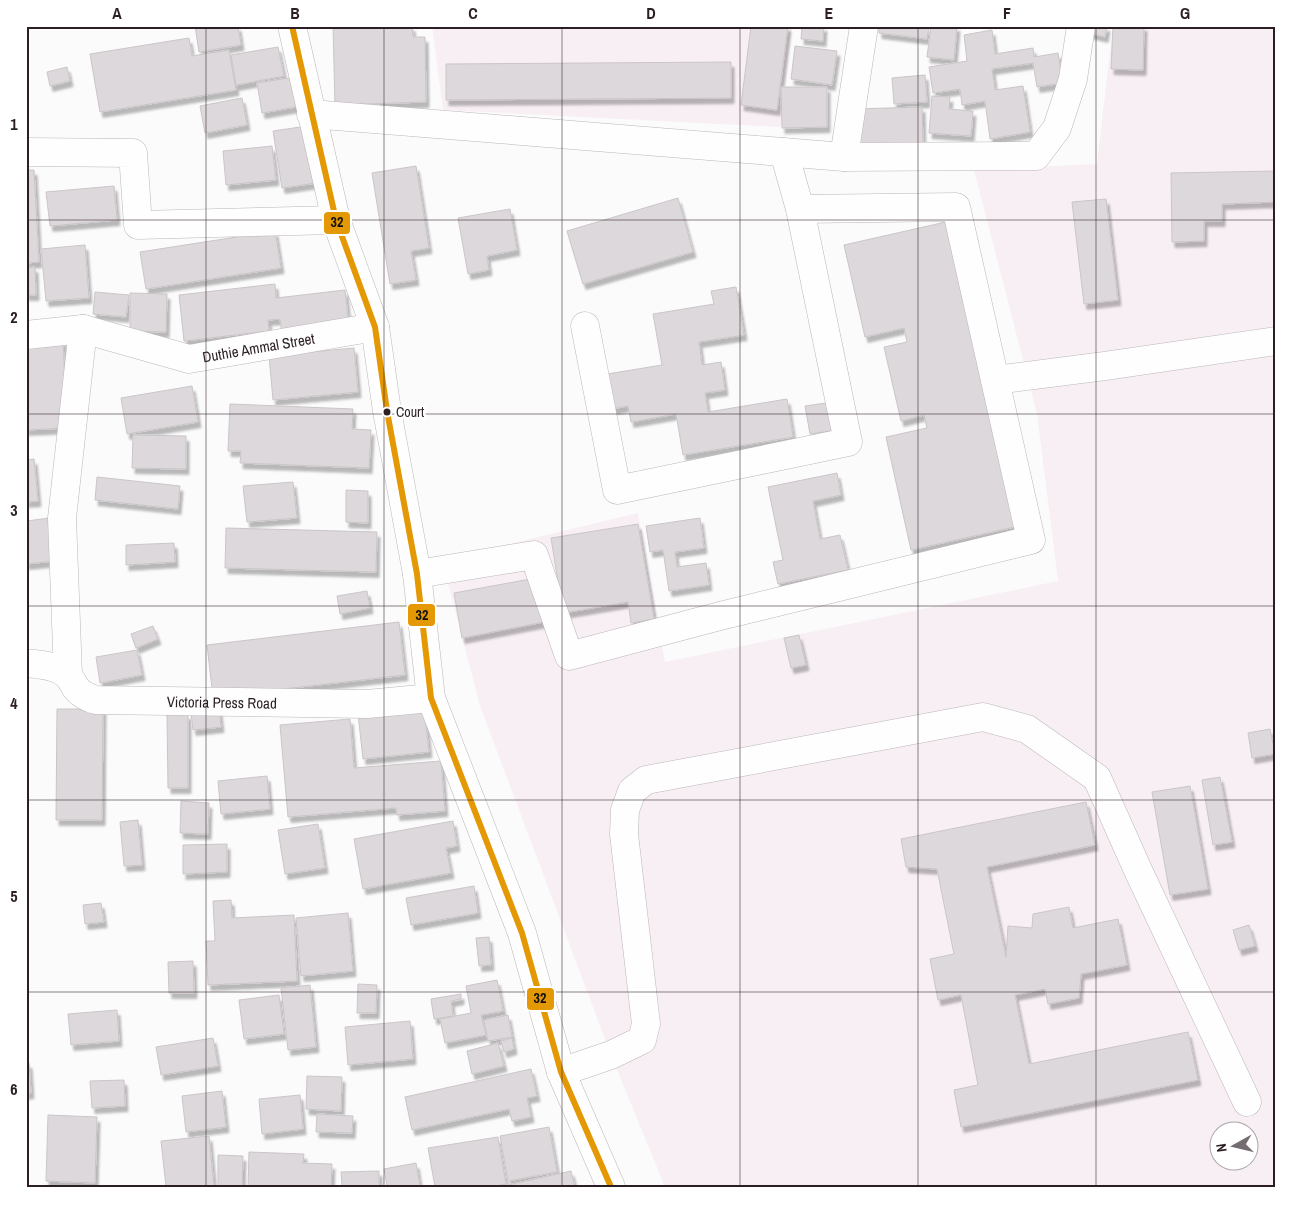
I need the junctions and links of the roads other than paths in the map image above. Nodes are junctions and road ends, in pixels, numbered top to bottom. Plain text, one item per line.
1 (292, 26) edge
2 (864, 26) edge
3 (1081, 26) edge
4 (311, 114) junction
5 (26, 152) edge
6 (784, 152) junction
7 (844, 157) junction
8 (800, 209) junction
9 (336, 220) junction
10 (586, 326) dead end
11 (375, 327) junction
12 (84, 329) junction
13 (26, 335) edge
14 (1276, 340) edge
15 (995, 380) junction
16 (417, 574) junction
17 (26, 663) edge
18 (68, 675) junction
19 (431, 698) junction
20 (561, 1072) junction
21 (1247, 1102) dead end
22 (611, 1187) edge

1 - 4 street
2 - 7 street
3 - 7 street
4 - 6 street
4 - 9 street
5 - 9 street
6 - 7 street
6 - 8 street
8 - 10 street
8 - 15 street
9 - 11 street
11 - 12 street, Duthie Ammal Street
11 - 16 street
12 - 13 street, Duthie Ammal Street
12 - 18 street
14 - 15 street
15 - 16 street
16 - 19 street
17 - 18 street
18 - 19 street, Victoria Press Road
19 - 20 street
20 - 21 street
20 - 22 street

